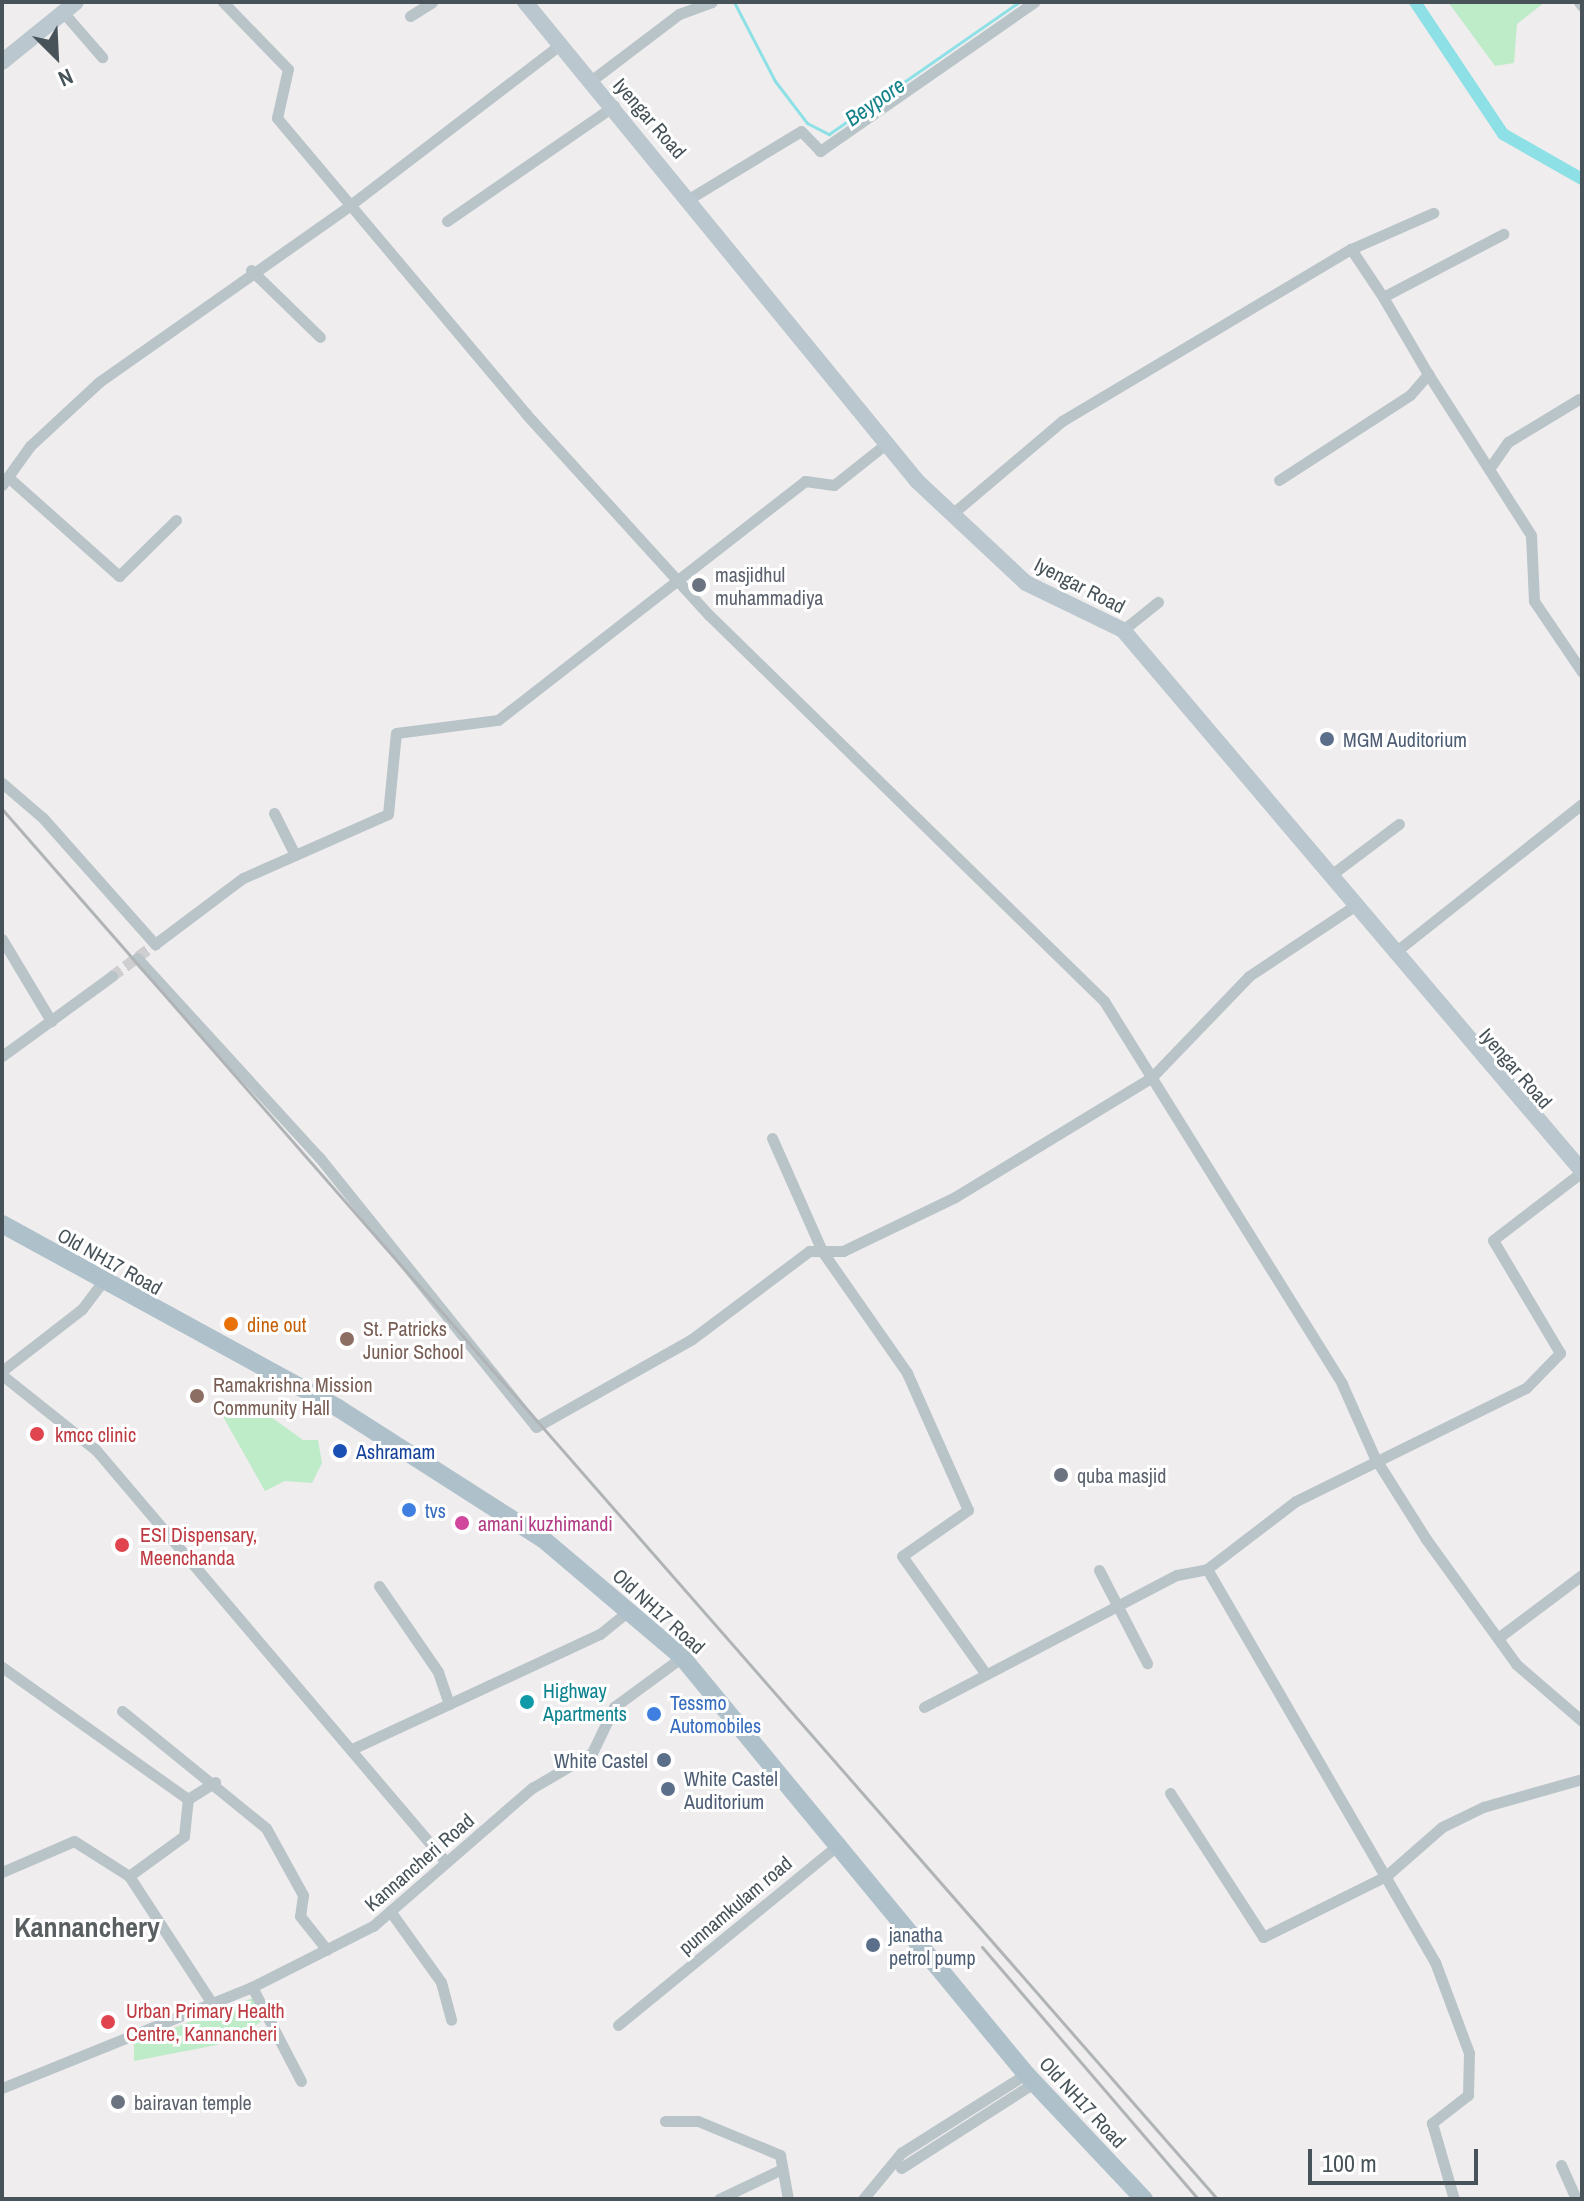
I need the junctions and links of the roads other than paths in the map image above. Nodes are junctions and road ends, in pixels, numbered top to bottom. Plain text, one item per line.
1 (223, 2) edge
2 (432, 2) edge
3 (525, 2) edge
4 (712, 2) edge
5 (1034, 2) edge
6 (70, 7) edge
7 (410, 16) dead end
8 (561, 44) junction
9 (102, 57) dead end
10 (2, 62) edge
11 (592, 80) junction
12 (614, 106) junction
13 (692, 197) junction
14 (349, 206) junction
15 (1433, 213) dead end
16 (447, 221) dead end
17 (1503, 234) dead end
18 (1351, 249) junction
19 (251, 270) junction
20 (1383, 297) junction
21 (320, 337) dead end
22 (1428, 374) junction
23 (1579, 399) dead end
24 (887, 443) junction
25 (1489, 469) junction
26 (1279, 480) dead end
27 (5, 481) edge
28 (952, 514) junction
29 (176, 520) dead end
30 (677, 580) junction
31 (1158, 602) dead end
32 (1123, 630) junction
33 (1582, 672) edge
34 (2, 783) edge
35 (1582, 804) edge
36 (274, 813) dead end
37 (1399, 824) dead end
38 (295, 855) junction
39 (1331, 875) junction
40 (1356, 905) junction
41 (2, 939) edge
42 (1394, 953) junction
43 (137, 958) dead end
44 (112, 976) tunnel mouth
45 (51, 1021) junction
46 (2, 1056) edge
47 (1151, 1078) junction
48 (772, 1138) dead end
49 (1582, 1172) edge
50 (2, 1224) edge
51 (822, 1251) junction
52 (102, 1282) junction
53 (2, 1373) edge
54 (1375, 1458) junction
55 (1207, 1569) junction
56 (1099, 1570) dead end
57 (1582, 1575) edge
58 (379, 1586) dead end
59 (1117, 1605) junction
60 (628, 1611) junction
61 (1498, 1638) junction
62 (682, 1657) junction
63 (1147, 1663) dead end
64 (2, 1667) edge
65 (986, 1674) junction
66 (449, 1704) junction
67 (924, 1707) dead end
68 (122, 1711) dead end
69 (1582, 1721) edge
70 (352, 1749) junction
71 (1582, 1779) edge
72 (215, 1782) junction
73 (1170, 1793) dead end
74 (188, 1799) junction
75 (840, 1843) junction
76 (445, 1861) junction
77 (2, 1872) edge
78 (129, 1876) junction
79 (1386, 1876) junction
80 (390, 1911) junction
81 (327, 1950) junction
82 (252, 1987) junction
83 (211, 2002) junction
84 (451, 2020) dead end
85 (618, 2025) dead end
86 (1030, 2078) junction
87 (301, 2081) dead end
88 (2, 2088) edge
89 (665, 2121) dead end
90 (1561, 2165) dead end
91 (901, 2168) dead end
92 (782, 2169) junction
93 (719, 2199) edge
94 (788, 2199) edge
95 (863, 2199) edge
96 (1144, 2199) edge
97 (1454, 2199) edge
98 (1576, 2199) edge

1 - 14 street
2 - 7 street
3 - 8 main road, Iyengar Road
4 - 11 street
5 - 13 street
6 - 9 street
6 - 10 main road
8 - 11 main road, Iyengar Road
8 - 14 street
11 - 12 main road, Iyengar Road
12 - 13 main road, Iyengar Road
12 - 16 street
13 - 24 main road, Iyengar Road
14 - 19 street
14 - 30 street
15 - 18 street
17 - 20 street
18 - 20 street
18 - 28 street
19 - 21 street
19 - 27 street
20 - 22 street
22 - 25 street
22 - 26 street
23 - 25 street
24 - 28 main road, Iyengar Road
24 - 30 street
25 - 33 street
27 - 29 street
28 - 32 main road, Iyengar Road
30 - 38 street
30 - 47 street
31 - 32 street
32 - 39 main road, Iyengar Road
34 - 38 street
35 - 42 street
36 - 38 street
37 - 39 street
39 - 40 main road, Iyengar Road
40 - 42 main road, Iyengar Road
40 - 47 street
41 - 45 street
42 - 49 main road, Iyengar Road
43 - 51 street
44 - 45 street
45 - 46 street
47 - 51 street
47 - 54 street
48 - 51 street
49 - 54 street
50 - 52 main road, Old NH17 Road
51 - 65 street
52 - 53 street
52 - 60 main road, Old NH17 Road
53 - 70 street
54 - 55 street
54 - 61 street
55 - 59 street
55 - 79 street
56 - 59 street
57 - 61 street
58 - 66 street
59 - 63 street
59 - 65 street
60 - 62 main road, Old NH17 Road
60 - 66 street
61 - 69 street
62 - 75 main road, Old NH17 Road
62 - 76 street, Kannancheri Road
64 - 74 street
65 - 67 street
66 - 70 street
68 - 72 street
70 - 76 street
71 - 79 street
72 - 74 street
72 - 81 street
73 - 79 street
74 - 78 street
75 - 85 street, punnamkulam road
75 - 86 main road, Old NH17 Road
76 - 80 street, Kannancheri Road
77 - 78 street
78 - 83 street
79 - 97 street
80 - 81 street, Kannancheri Road
80 - 84 street
81 - 82 street, Kannancheri Road
82 - 83 street, Kannancheri Road
82 - 87 street
83 - 88 street, Kannancheri Road
86 - 91 street
86 - 95 street
86 - 96 main road, Old NH17 Road
89 - 92 street
90 - 98 street
92 - 93 street
92 - 94 street

